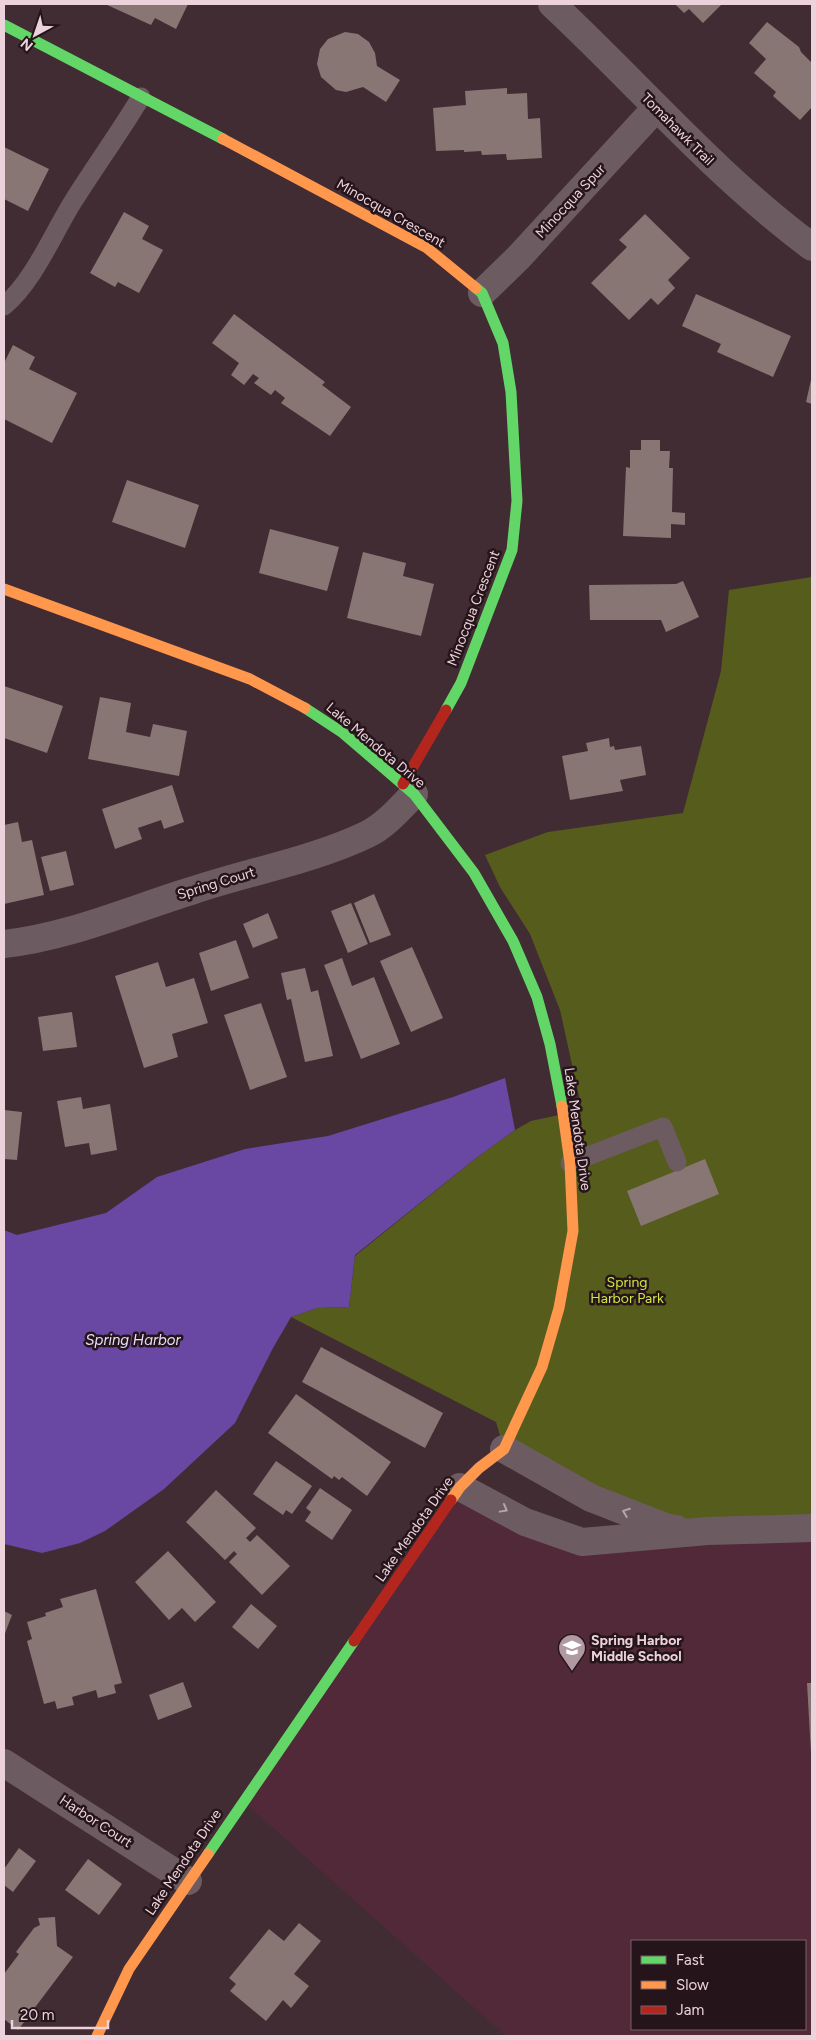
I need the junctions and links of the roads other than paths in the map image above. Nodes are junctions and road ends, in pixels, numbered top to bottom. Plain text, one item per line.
1 (552, 4) edge
2 (4, 25) edge
3 (142, 97) junction
4 (656, 108) junction
5 (812, 247) edge
6 (482, 293) junction
7 (4, 306) edge
8 (4, 589) edge
9 (409, 789) junction
10 (4, 944) edge
11 (677, 1162) dead end
12 (570, 1163) junction
13 (504, 1448) junction
14 (460, 1487) junction
15 (812, 1528) edge
16 (707, 1531) junction
17 (4, 1763) edge
18 (188, 1881) junction
19 (98, 2036) edge

1 - 4 street, Tomahawk Trail
2 - 3 street, Minocqua Crescent
3 - 6 street, Minocqua Crescent
3 - 7 lane
4 - 5 street, Tomahawk Trail
4 - 6 street, Minocqua Spur
6 - 9 street, Minocqua Crescent
8 - 9 street, Lake Mendota Drive
9 - 10 street, Spring Court
9 - 12 street, Lake Mendota Drive
11 - 12 lane
12 - 13 street, Lake Mendota Drive
13 - 14 street, Lake Mendota Drive
16 -> 13 street
14 -> 16 street
14 - 18 street, Lake Mendota Drive
15 - 16 street
17 - 18 street, Harbor Court
18 - 19 street, Lake Mendota Drive

